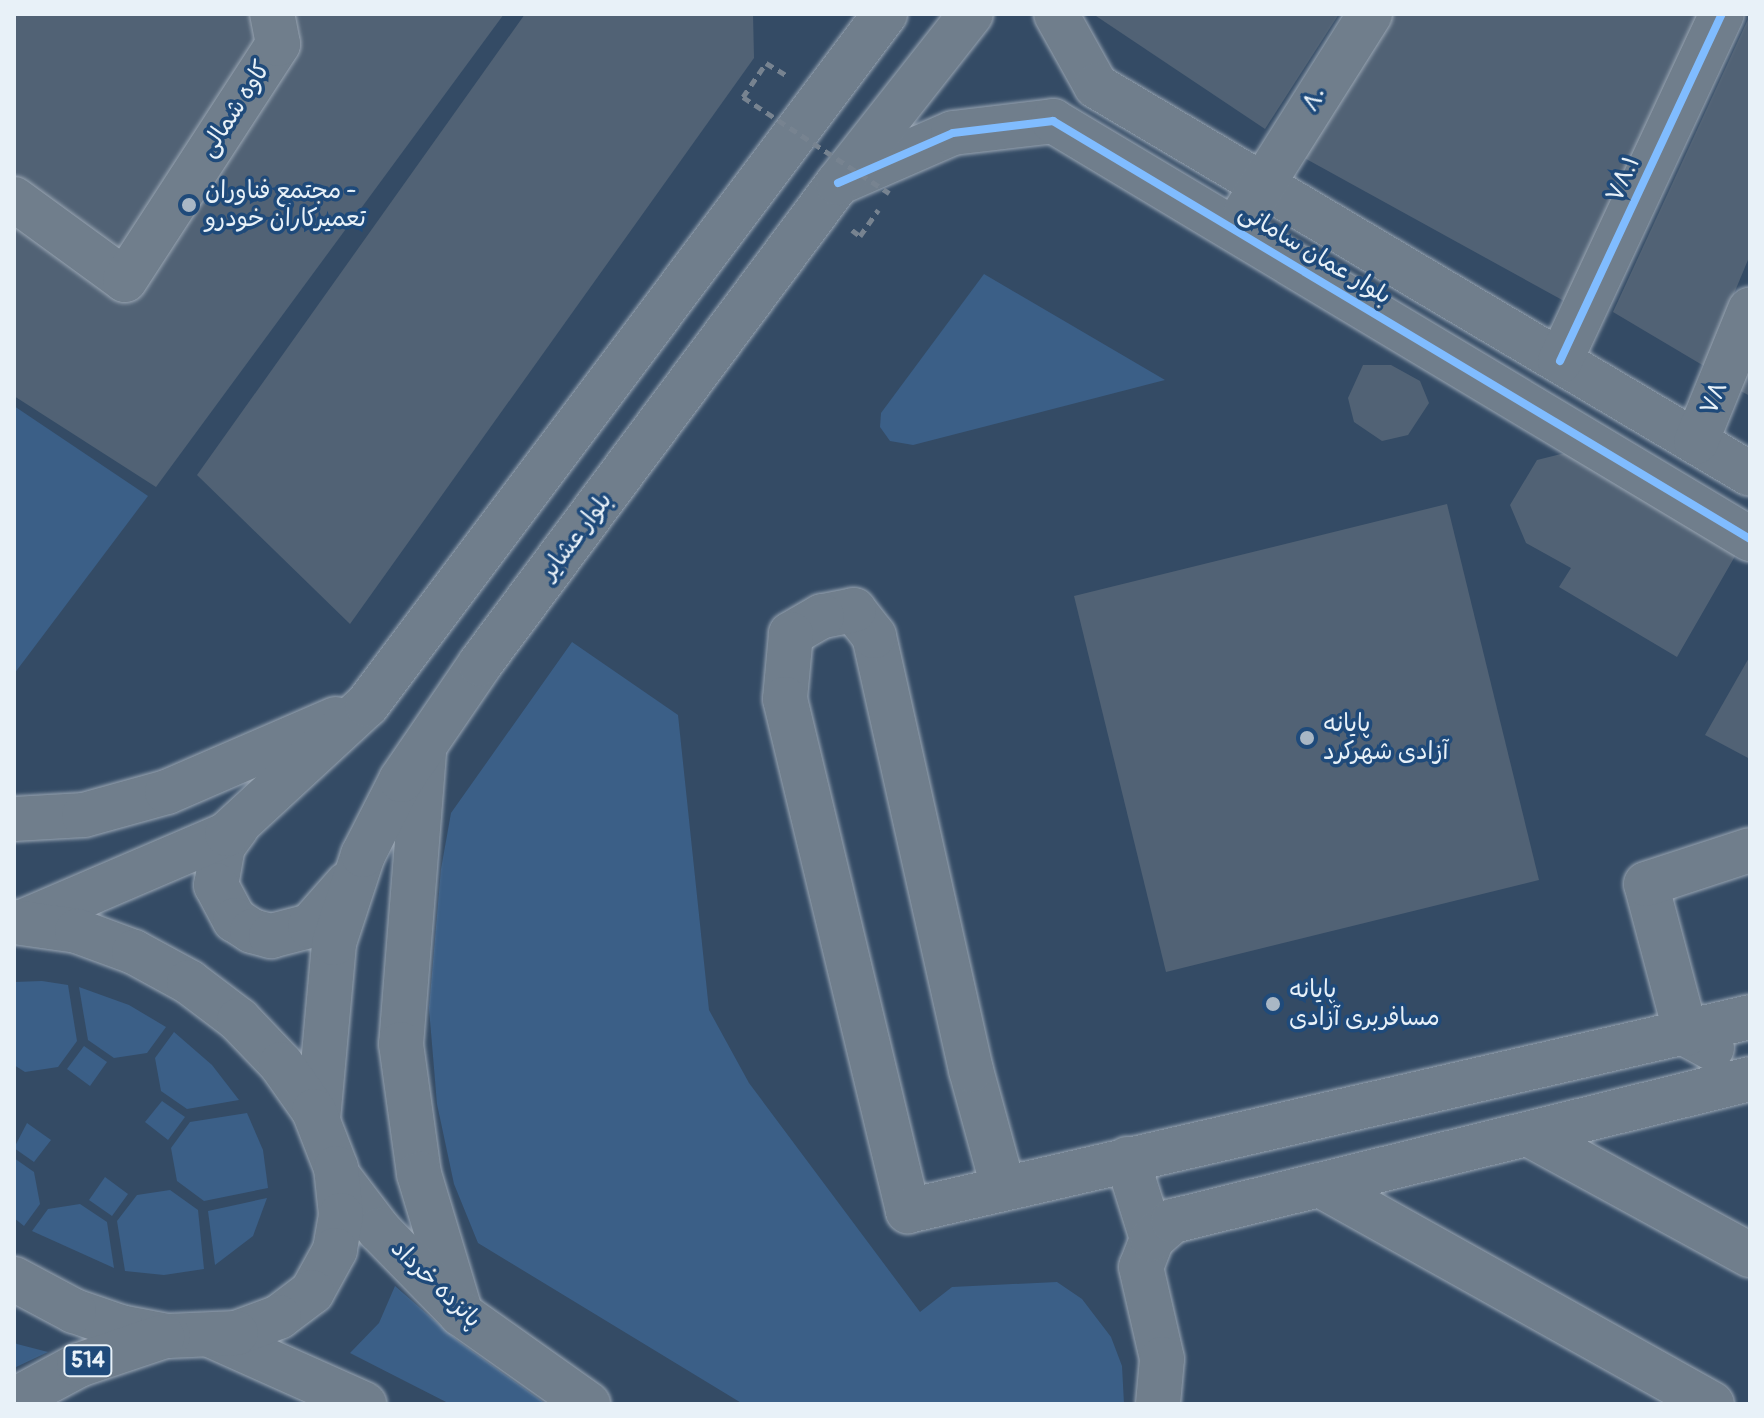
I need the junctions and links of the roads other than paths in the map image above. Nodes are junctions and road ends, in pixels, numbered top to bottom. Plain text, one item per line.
1 (272, 14) edge
2 (885, 14) edge
3 (971, 14) edge
4 (1056, 14) edge
5 (1370, 14) edge
6 (1722, 14) edge
7 (838, 183) junction
8 (1260, 184) junction
9 (14, 199) edge
10 (1236, 231) junction
11 (1750, 310) edge
12 (1560, 361) junction
13 (1696, 442) junction
14 (1750, 474) edge
15 (1750, 539) edge
16 (367, 705) junction
17 (424, 746) junction
18 (14, 819) edge
19 (237, 827) junction
20 (1750, 850) edge
21 (355, 875) junction
22 (18, 922) edge
23 (1750, 1017) edge
24 (1686, 1034) junction
25 (1750, 1067) edge
26 (1750, 1079) edge
27 (318, 1120) junction
28 (1528, 1134) junction
29 (1127, 1159) junction
30 (338, 1176) junction
31 (1320, 1185) junction
32 (1003, 1187) junction
33 (1152, 1239) junction
34 (1750, 1255) edge
35 (14, 1279) edge
36 (461, 1314) junction
37 (168, 1336) junction
38 (212, 1336) junction
39 (14, 1400) edge
40 (364, 1404) edge
41 (588, 1404) edge
42 (1158, 1404) edge
43 (1712, 1404) edge

1 - 9 main road, کاوه شمالی
2 - 16 main road
3 - 7 main road, بلوار عشایر
4 - 8 main road, بلوار عمان سامانی
5 - 8 main road, ۸۰
6 - 12 main road, ۷۸.۱
7 - 10 main road, بلوار عمان سامانی
7 - 17 main road, بلوار عشایر
8 - 10 main road, ۸۰
8 - 12 main road, بلوار عمان سامانی
10 - 15 main road, بلوار عمان سامانی
11 - 13 main road, ۷۸
12 - 13 main road, بلوار عمان سامانی
13 - 14 main road, بلوار عمان سامانی
16 - 18 main road
16 - 19 main road
17 - 21 main road, بلوار عشایر
17 - 36 main road
19 - 21 main road
19 - 22 main road
20 - 24 main road
21 - 27 main road, بلوار عشایر
22 - 27 main road
23 - 24 main road
24 - 25 main road
24 - 29 main road
26 - 28 main road
27 - 30 main road
28 - 31 main road
28 - 34 main road
29 - 32 main road
29 - 33 main road
30 - 36 main road, پانزده خرداد
30 - 38 main road
31 - 33 main road
31 - 43 main road
32 - 32 main road
33 - 42 main road
35 - 37 main road
36 - 41 main road, پانزده خرداد
37 - 38 main road
37 - 39 main road, 514
38 - 40 main road

